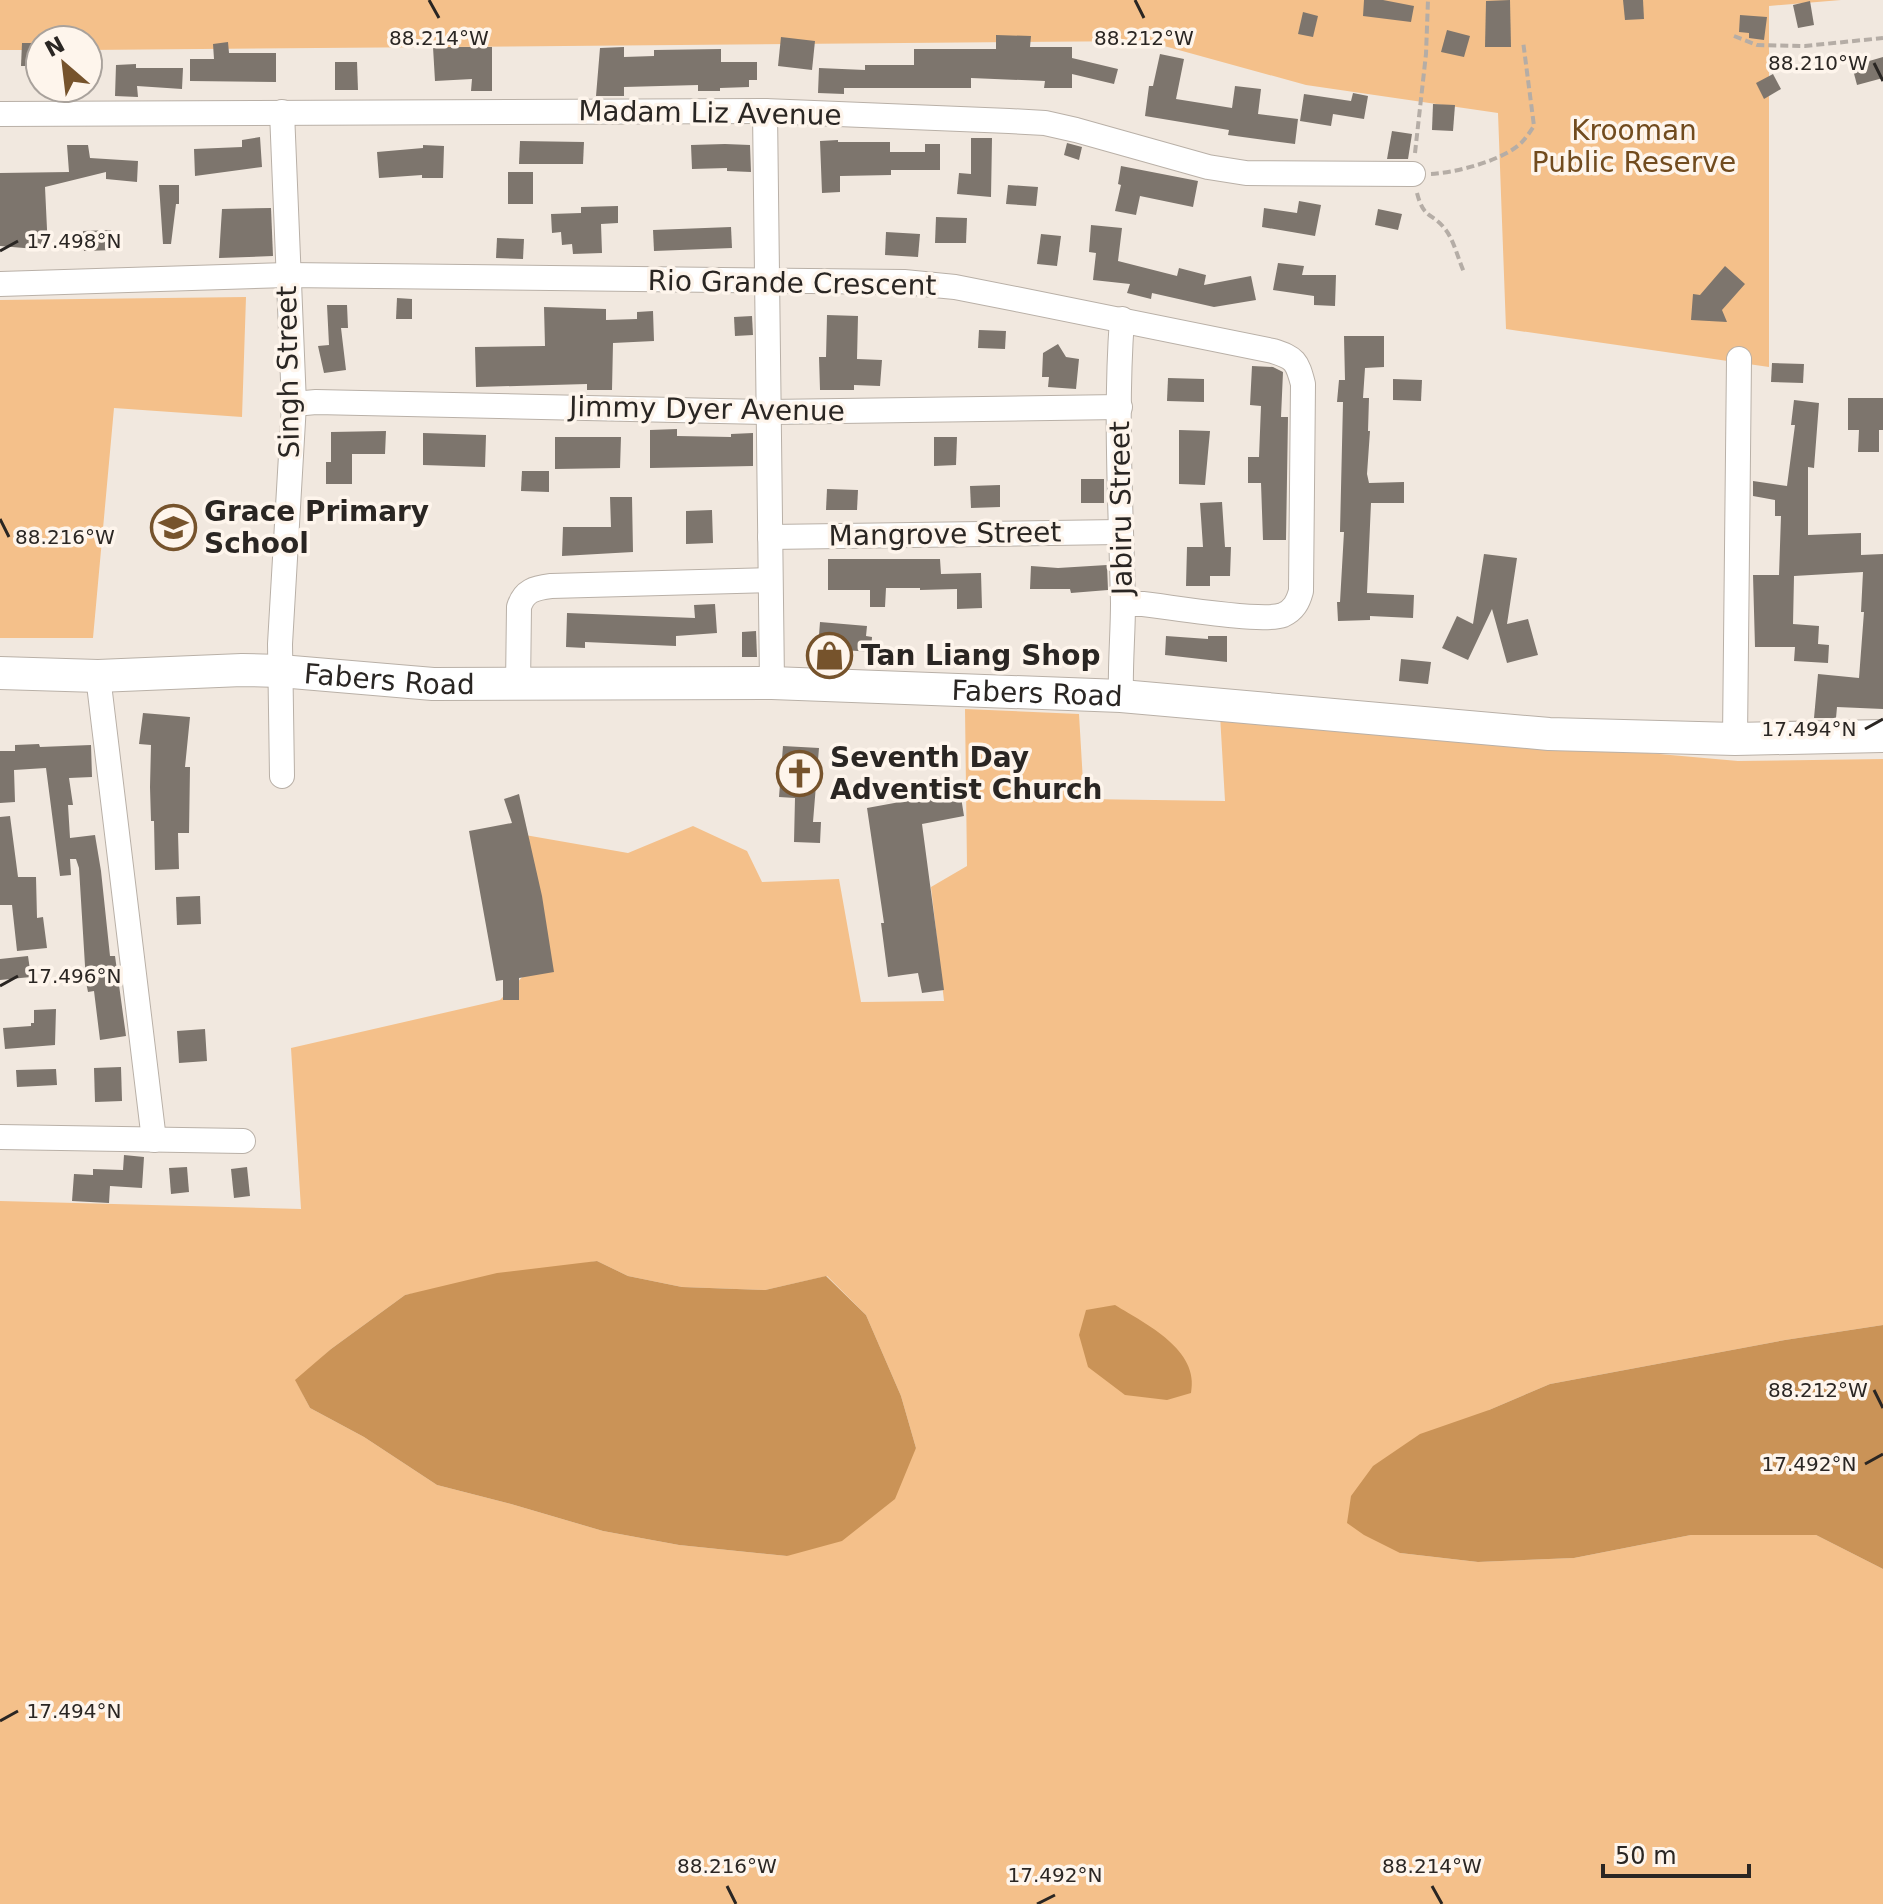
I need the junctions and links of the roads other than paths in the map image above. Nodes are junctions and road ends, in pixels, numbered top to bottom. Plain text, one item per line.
1 (765, 111) junction
2 (282, 112) junction
3 (0, 114) edge
4 (1413, 174) road end
5 (287, 275) junction
6 (767, 282) junction
7 (0, 284) edge
8 (1122, 319) junction
9 (1739, 359) dead end
10 (294, 404) junction
11 (1120, 407) junction
12 (769, 412) junction
13 (1120, 532) junction
14 (770, 537) junction
15 (770, 580) junction
16 (1123, 604) junction
17 (280, 671) junction
18 (0, 673) edge
19 (98, 676) junction
20 (772, 683) junction
21 (518, 686) junction
22 (1121, 696) junction
23 (1883, 736) edge
24 (1735, 739) junction
25 (282, 776) dead end
26 (0, 1137) edge
27 (154, 1140) junction
28 (243, 1141) dead end

1 - 2 street, Madam Liz Avenue
1 - 4 street, Madam Liz Avenue
1 - 6 street
2 - 3 street, Madam Liz Avenue
2 - 5 street, Singh Street
5 - 6 street, Rio Grande Crescent
5 - 7 street, Rio Grande Crescent
5 - 10 street, Singh Street
6 - 8 street, Rio Grande Crescent
6 - 12 street
8 - 11 street, Jabiru Street
8 - 16 street, Rio Grande Crescent
9 - 24 street
10 - 12 street, Jimmy Dyer Avenue
10 - 17 street, Singh Street
11 - 12 street, Jimmy Dyer Avenue
11 - 13 street, Jabiru Street
12 - 14 street
13 - 14 street, Mangrove Street
13 - 16 street, Jabiru Street
14 - 15 street
15 - 20 street
15 - 21 street
16 - 22 street, Jabiru Street
17 - 19 main road, Fabers Road
17 - 21 main road, Fabers Road
17 - 25 street, Singh Street
18 - 19 main road, Fabers Road
19 - 27 street
20 - 21 main road, Fabers Road
20 - 22 main road, Fabers Road
22 - 24 main road, Fabers Road
23 - 24 main road, Fabers Road
26 - 27 street
27 - 28 street

